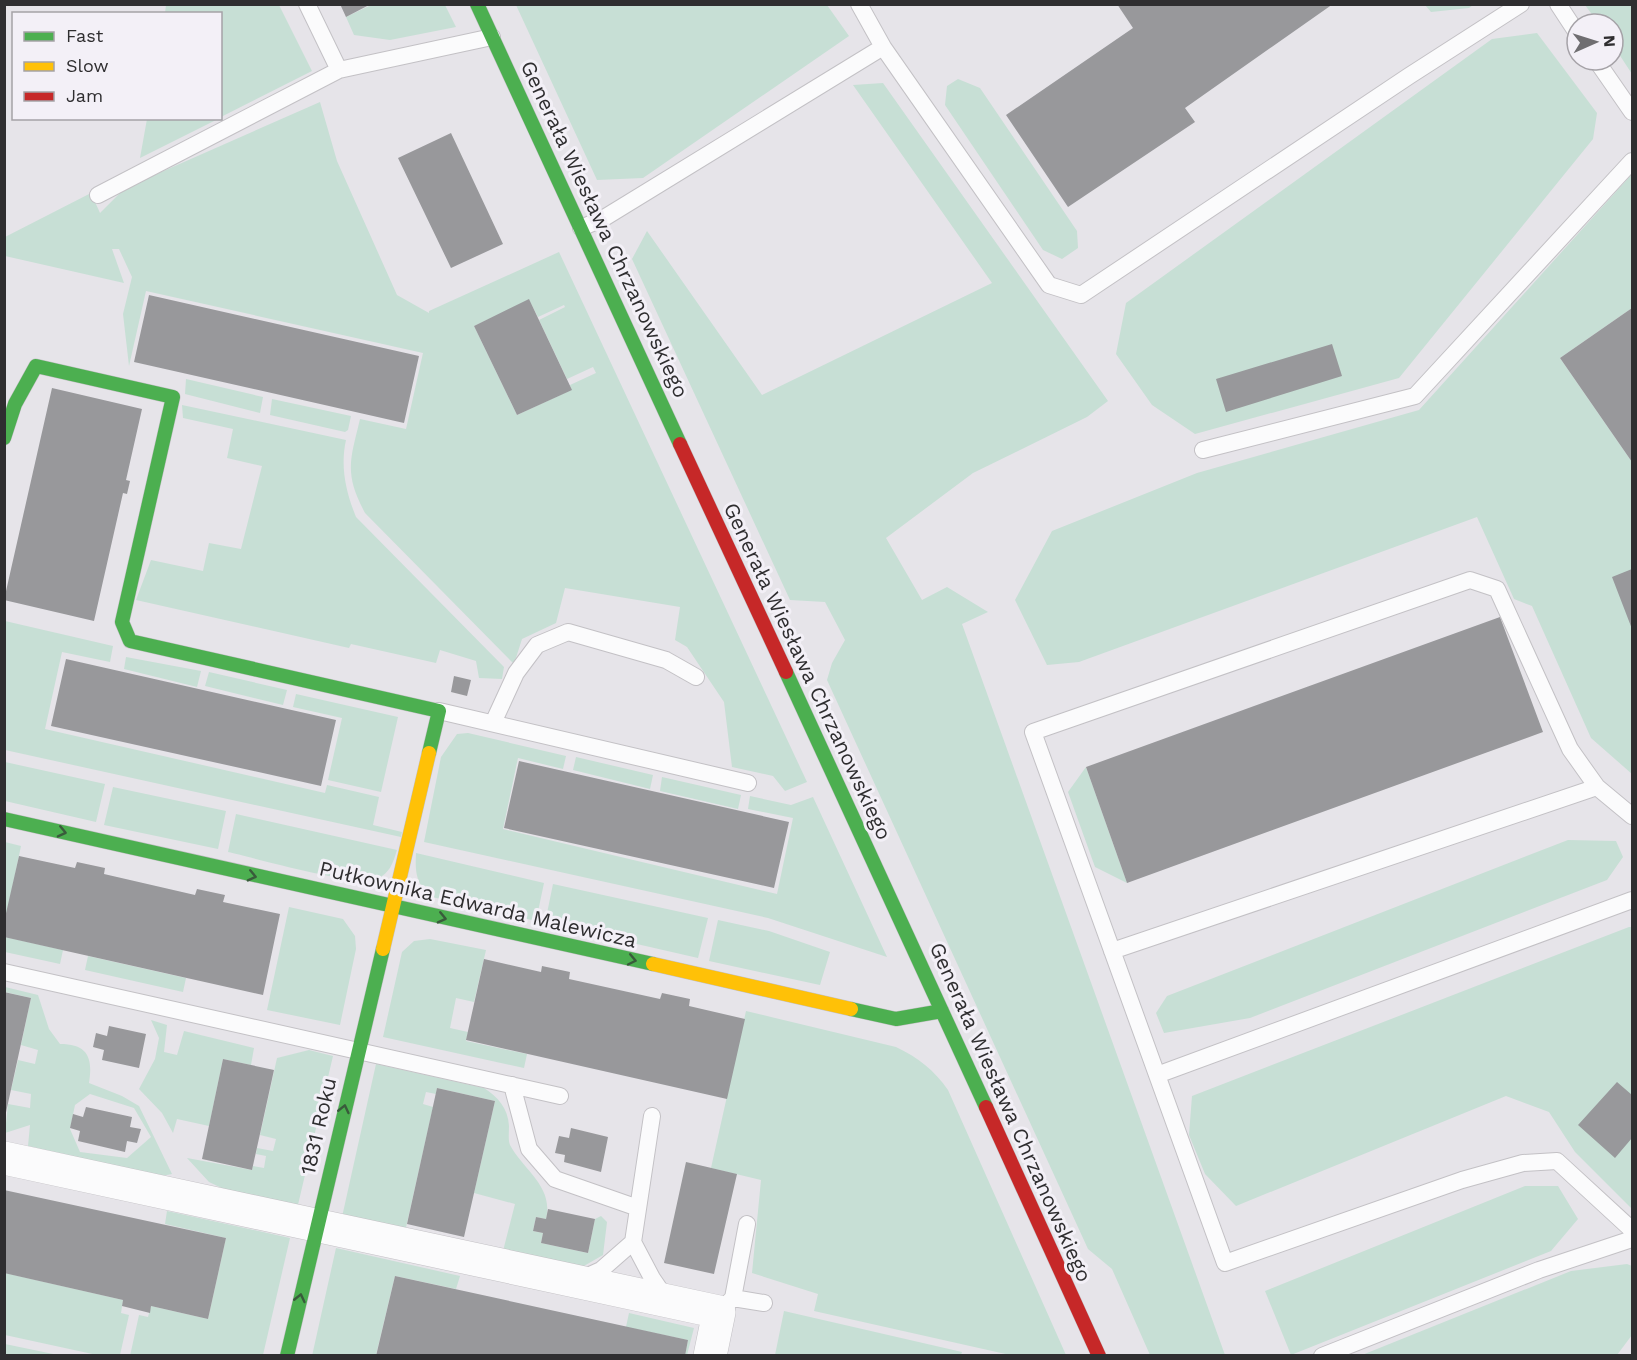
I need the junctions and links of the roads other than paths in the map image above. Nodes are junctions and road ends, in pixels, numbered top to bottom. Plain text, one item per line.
1 (307, 4) edge
2 (477, 4) edge
3 (859, 4) edge
4 (1521, 4) edge
5 (492, 37) junction
6 (883, 47) junction
7 (339, 70) junction
8 (1604, 72) edge
9 (1632, 111) edge
10 (1632, 161) edge
11 (98, 195) dead end
12 (581, 228) junction
13 (10, 402) edge
14 (4, 438) edge
15 (1203, 450) dead end
16 (696, 677) dead end
17 (439, 711) junction
18 (493, 723) junction
19 (748, 783) dead end
20 (1597, 787) junction
21 (1632, 816) edge
22 (4, 819) edge
23 (1632, 900) edge
24 (391, 907) junction
25 (1112, 951) junction
26 (4, 972) edge
27 (942, 1011) junction
28 (358, 1050) junction
29 (1157, 1075) junction
30 (512, 1085) junction
31 (560, 1096) dead end
32 (652, 1116) dead end
33 (4, 1158) edge
34 (638, 1208) junction
35 (317, 1224) junction
36 (747, 1224) dead end
37 (1632, 1230) edge
38 (1632, 1239) edge
39 (633, 1242) junction
40 (578, 1280) junction
41 (667, 1300) junction
42 (764, 1303) dead end
43 (726, 1305) junction
44 (287, 1356) edge
45 (710, 1356) edge
46 (1099, 1356) edge
47 (1322, 1356) edge

1 - 7 lane
2 - 5 street, Generała Wiesława Chrzanowskiego
3 - 6 lane
4 - 6 lane
5 - 7 lane
5 - 12 street, Generała Wiesława Chrzanowskiego
6 - 12 lane
7 - 11 lane
8 - 9 lane
10 - 15 lane
12 - 27 street, Generała Wiesława Chrzanowskiego
13 - 14 street
13 - 17 street
16 - 18 lane
17 - 18 lane
17 - 24 street, 1831 Roku
18 - 19 lane
20 - 21 lane
20 - 25 lane
20 - 25 lane
22 -> 24 street, Pułkownika Edwarda Malewicza
23 - 29 lane
24 -> 27 street, Pułkownika Edwarda Malewicza
24 - 28 street, 1831 Roku
25 - 29 lane
26 - 28 lane
27 - 46 street, Generała Wiesława Chrzanowskiego
28 - 30 lane
35 -> 28 street, 1831 Roku
29 - 37 lane
30 - 31 lane
30 - 34 lane
32 - 34 lane
33 - 35 street
34 - 39 lane
35 - 40 street
44 -> 35 street, 1831 Roku
36 - 43 lane
38 - 47 lane
39 - 40 lane
39 - 41 lane
40 - 41 street
41 - 43 street
42 - 43 lane
43 - 45 street

